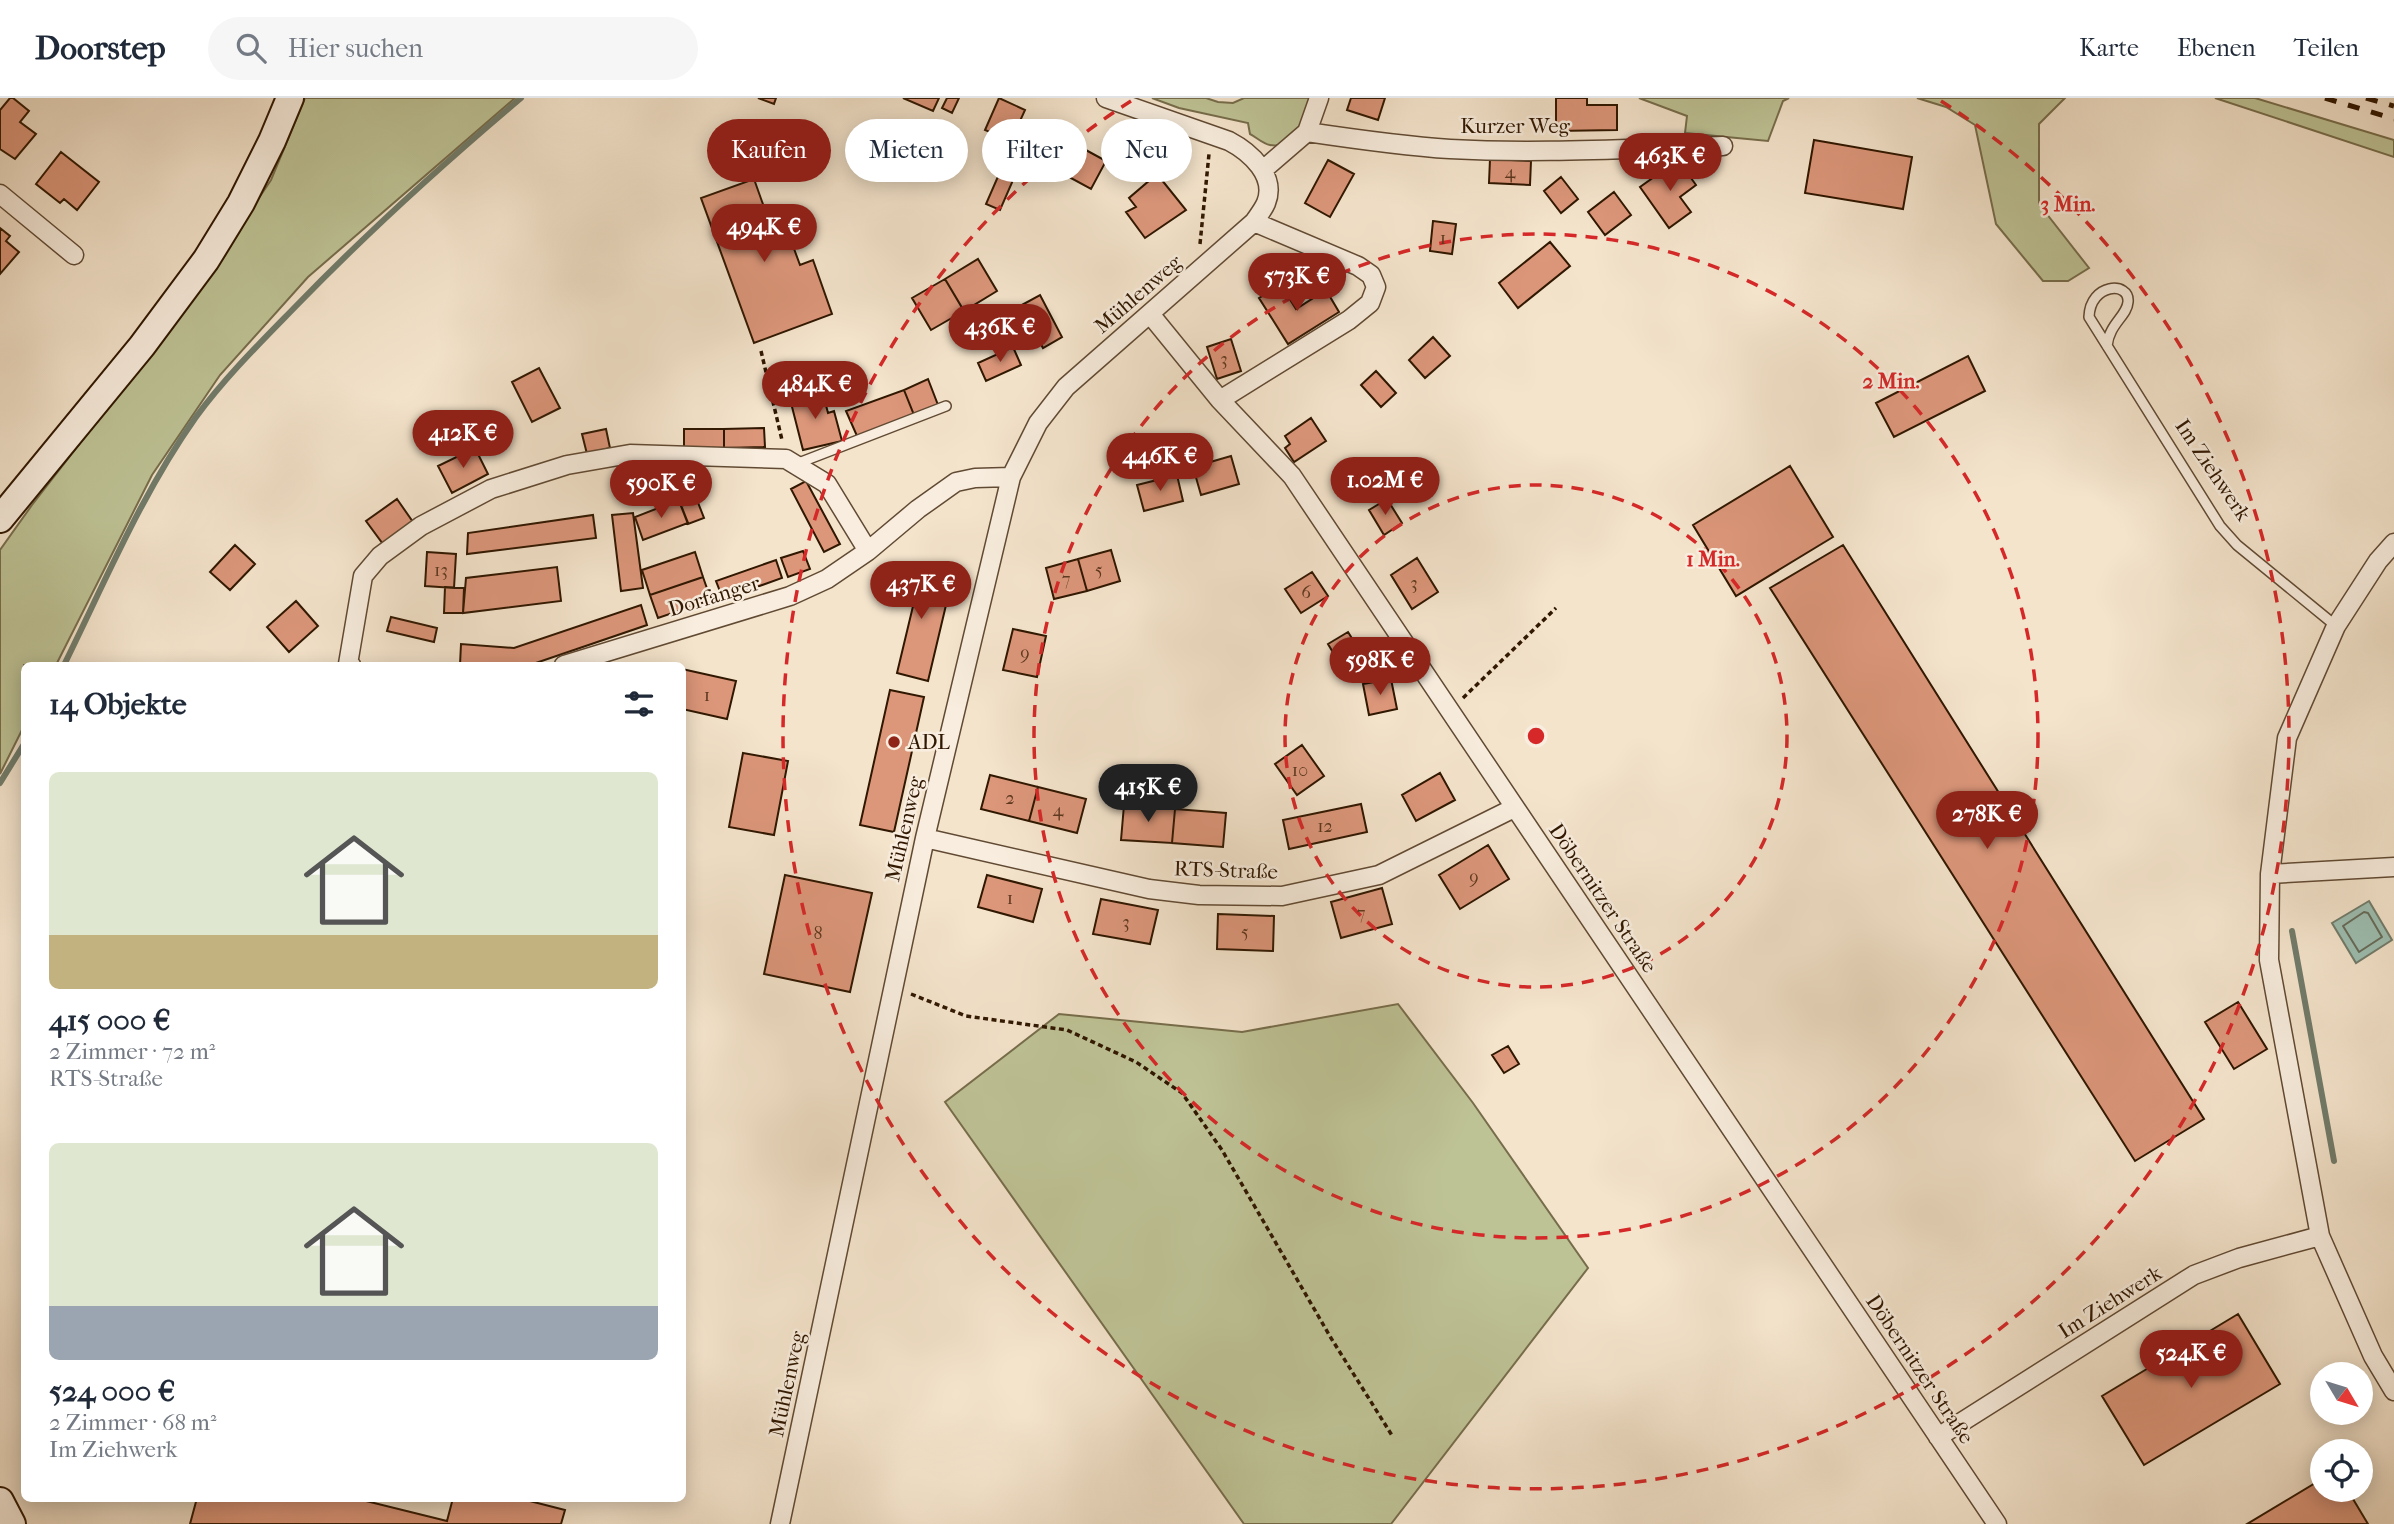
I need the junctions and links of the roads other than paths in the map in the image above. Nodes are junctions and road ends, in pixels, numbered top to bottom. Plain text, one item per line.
1 (290, 98) edge
2 (1106, 98) edge
3 (1319, 98) edge
4 (1307, 132) junction
5 (1723, 146) dead end
6 (1263, 170) junction
7 (0, 194) edge
8 (1254, 222) junction
9 (75, 255) dead end
10 (1150, 314) junction
11 (2107, 346) junction
12 (1220, 400) junction
13 (946, 406) dead end
14 (791, 461) junction
15 (1011, 477) junction
16 (0, 519) edge
17 (2394, 543) edge
18 (868, 551) junction
19 (2336, 626) junction
20 (349, 662) edge
21 (574, 662) edge
22 (1514, 808) junction
23 (925, 838) junction
24 (2394, 867) edge
25 (2270, 874) junction
26 (2320, 1236) junction
27 (2394, 1391) edge
28 (1938, 1437) junction
29 (0, 1501) edge
30 (12, 1524) edge
31 (780, 1524) edge
32 (1997, 1524) edge

1 - 16 main road
2 - 6 street
3 - 4 street
4 - 5 street, Kurzer Weg
4 - 6 street
6 - 8 street, Mühlenweg
7 - 9 street
8 - 10 street, Mühlenweg
8 - 12 street
10 - 12 street, Döbernitzer Straße
10 - 15 street, Mühlenweg
11 - 11 lane, Im Ziehwerk
11 - 19 lane, Im Ziehwerk
12 - 22 street, Döbernitzer Straße
13 - 14 lane
14 - 18 street
14 - 20 street
15 - 18 street, Dorfanger
15 - 23 street, Mühlenweg
17 - 19 street
18 - 21 street, Dorfanger
19 - 25 street
22 - 23 street, RTS-Straße
22 - 28 street, Döbernitzer Straße
23 - 31 street, Mühlenweg
24 - 25 street
25 - 26 street
26 - 27 street
26 - 28 street, Im Ziehwerk
28 - 32 street, Döbernitzer Straße
29 - 30 main road

